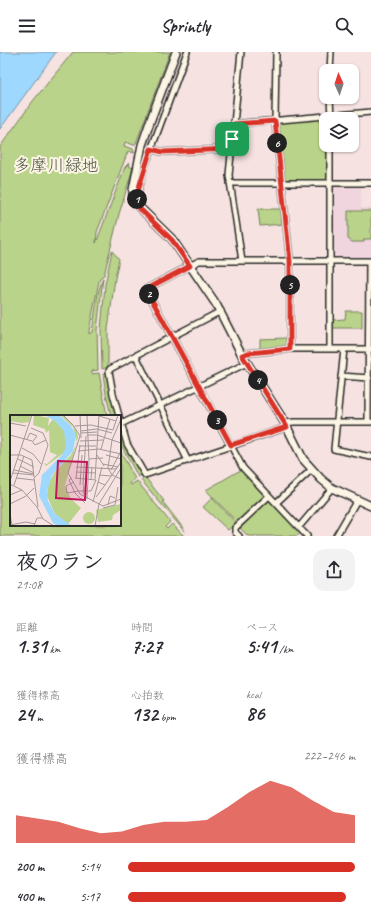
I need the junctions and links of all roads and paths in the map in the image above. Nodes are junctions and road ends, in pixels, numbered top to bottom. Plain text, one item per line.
1 (176, 52) edge
2 (187, 52) edge
3 (241, 52) edge
4 (276, 52) edge
5 (330, 52) edge
6 (330, 64) edge
7 (371, 112) edge
8 (359, 113) edge
9 (319, 118) edge
10 (275, 121) junction
11 (234, 124) junction
12 (151, 149) junction
13 (231, 149) junction
14 (330, 152) edge
15 (282, 182) junction
16 (331, 182) junction
17 (230, 183) junction
18 (371, 183) edge
19 (135, 204) junction
20 (242, 261) junction
21 (290, 261) junction
22 (330, 261) junction
23 (370, 261) edge
24 (190, 266) junction
25 (370, 309) edge
26 (221, 311) junction
27 (172, 337) junction
28 (290, 349) junction
29 (330, 349) junction
30 (344, 349) junction
31 (370, 349) edge
32 (242, 355) junction
33 (136, 356) junction
34 (247, 363) junction
35 (341, 376) junction
36 (369, 378) junction
37 (198, 387) junction
38 (160, 405) junction
39 (119, 415) edge
40 (121, 422) edge
41 (336, 422) junction
42 (370, 422) edge
43 (286, 425) junction
44 (231, 445) junction
45 (371, 457) edge
46 (188, 461) junction
47 (312, 469) junction
48 (332, 488) junction
49 (269, 496) junction
50 (357, 500) junction
51 (276, 503) junction
52 (371, 506) edge
53 (299, 528) junction
54 (239, 536) edge
55 (307, 536) edge
56 (336, 536) edge

1 - 19 street
2 - 12 street
3 - 11 street
4 - 10 street
5 - 6 street
7 - 8 street
9 - 10 street
10 - 11 street
10 - 15 street
11 - 13 street
12 - 13 street
12 - 19 street
13 - 17 street
14 - 16 street
15 - 16 street
15 - 17 street
15 - 21 street
16 - 18 street
16 - 22 street
17 - 20 street
19 - 24 street
20 - 21 street
20 - 24 street
21 - 22 street
21 - 28 street
22 - 23 street
22 - 29 street
23 - 25 street
24 - 26 street
24 - 27 street
25 - 31 street
26 - 27 street
26 - 32 street
27 - 33 street
27 - 37 street
28 - 29 street
28 - 32 street
29 - 30 street
30 - 31 street
30 - 35 street
31 - 36 street
32 - 34 street
33 - 38 street
33 - 39 street
34 - 37 street
34 - 43 street
35 - 36 street
35 - 41 street
36 - 42 street
37 - 38 street
37 - 44 street
38 - 40 street
38 - 46 street
40 - 46 street
41 - 42 street
41 - 43 street
41 - 45 street
43 - 44 street
43 - 47 street
44 - 46 street
44 - 49 street
47 - 48 street
47 - 51 street
48 - 50 street
48 - 53 street
49 - 51 street
49 - 54 street
50 - 52 street
50 - 56 street
51 - 53 street
53 - 55 street

